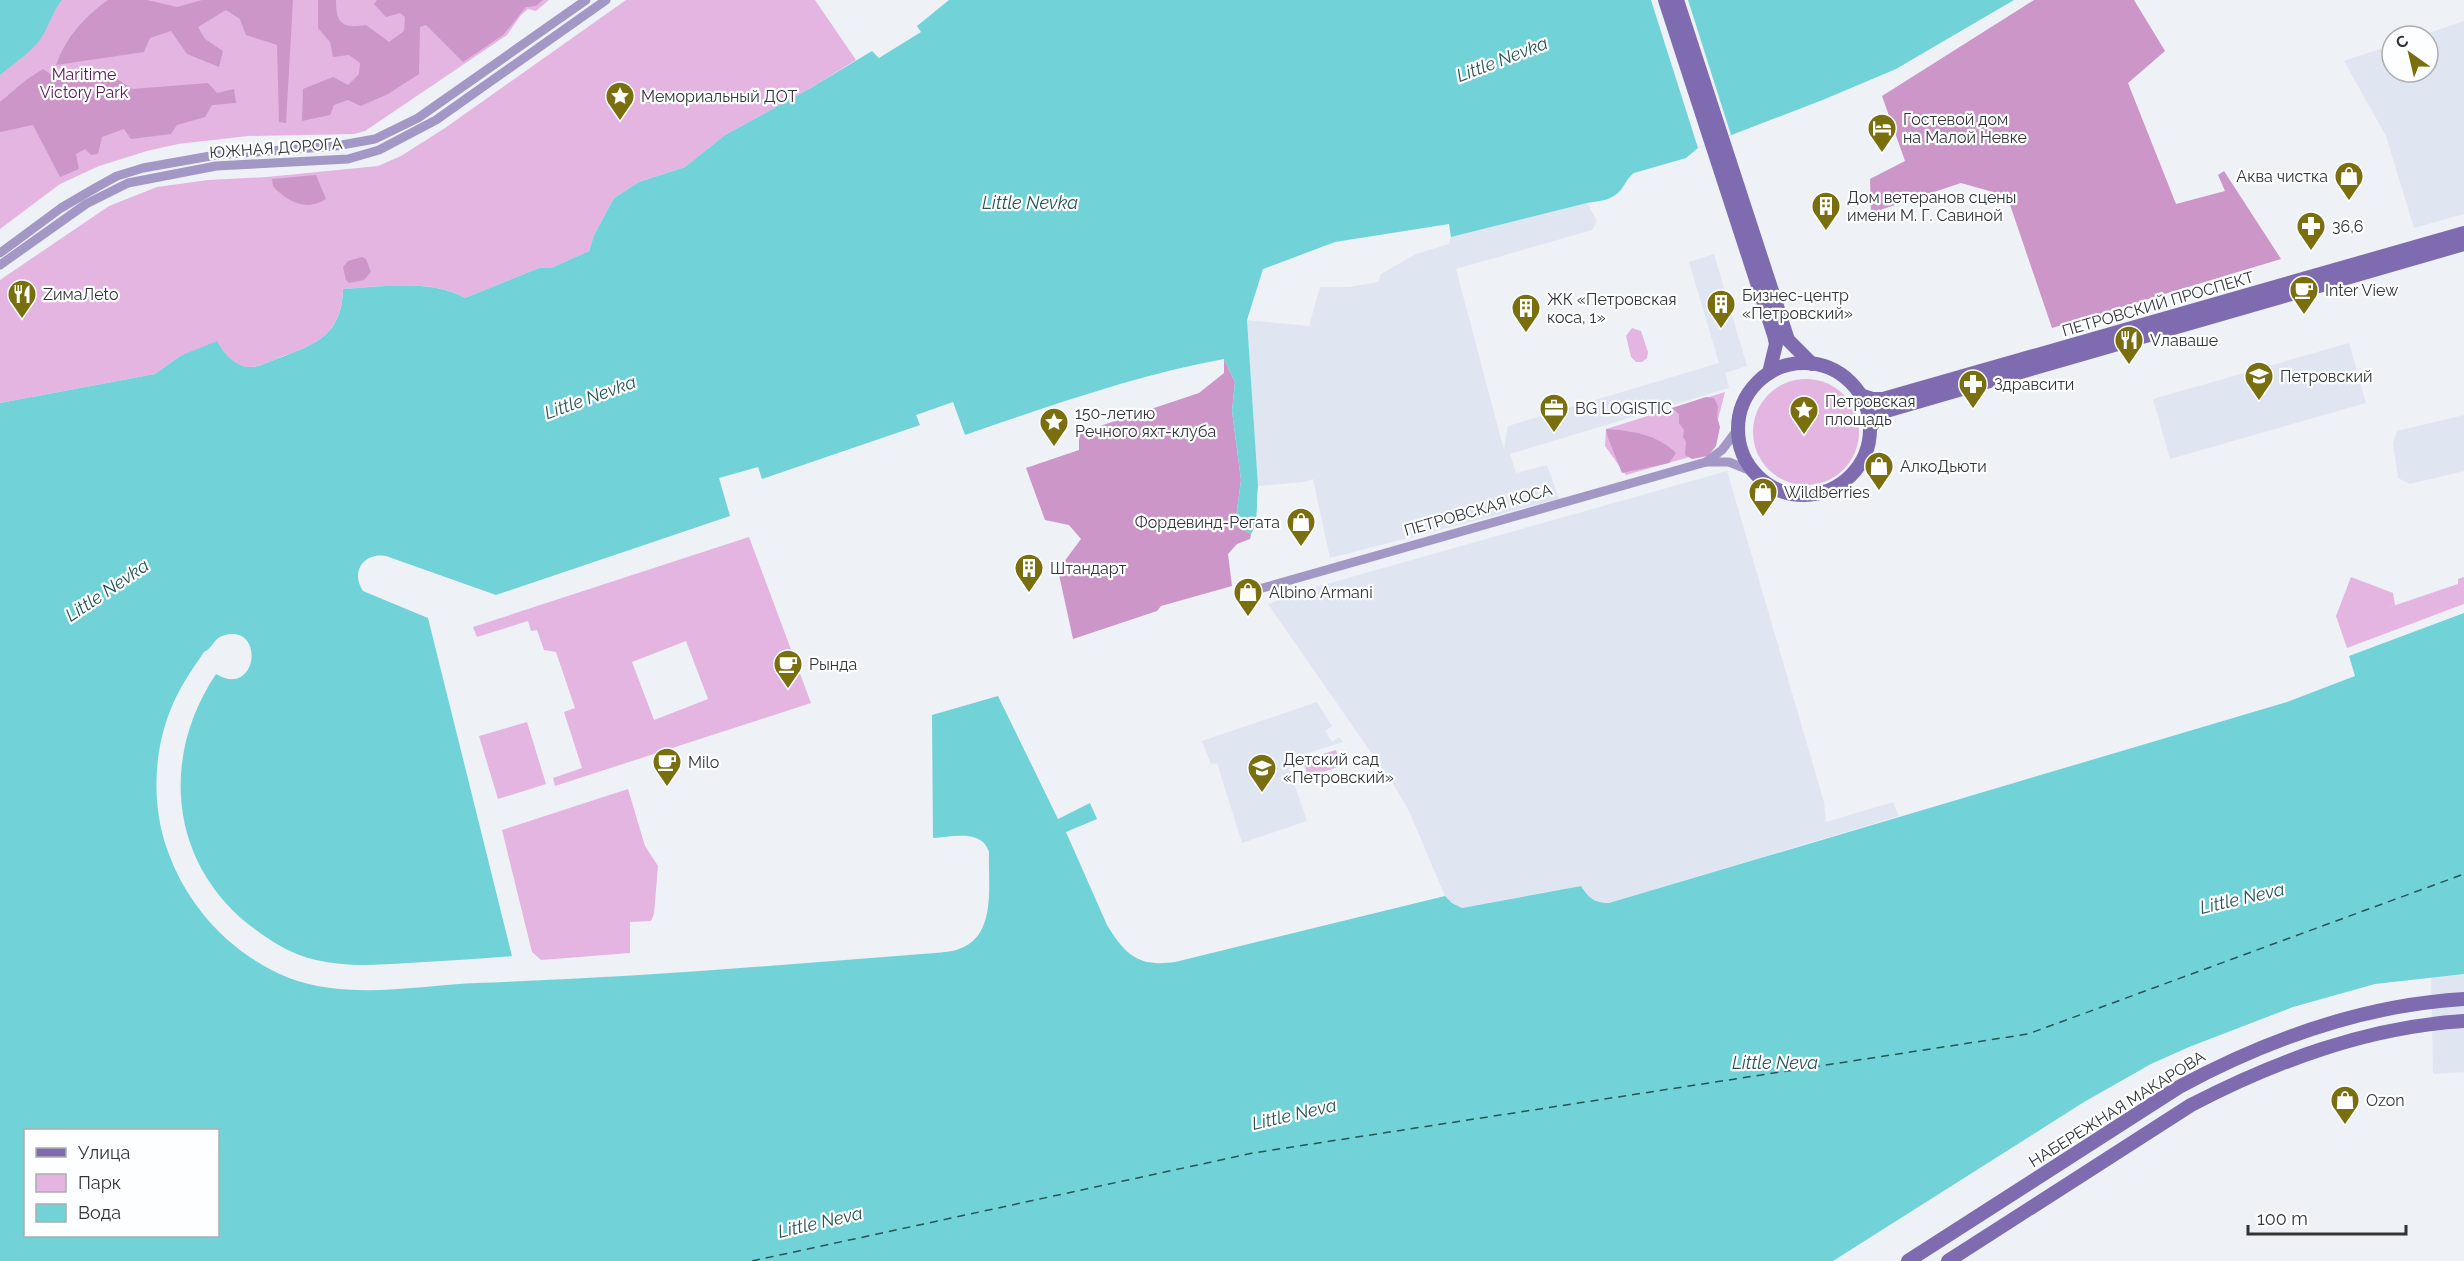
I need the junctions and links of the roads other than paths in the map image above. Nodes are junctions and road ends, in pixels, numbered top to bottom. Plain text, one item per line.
1 (586, 0) edge
2 (606, 0) edge
3 (1665, 0) edge
4 (1677, 0) edge
5 (1716, 141) junction
6 (2464, 233) edge
7 (2464, 244) edge
8 (0, 253) edge
9 (0, 265) edge
10 (1812, 364) junction
11 (1769, 373) junction
12 (1860, 395) junction
13 (1870, 428) junction
14 (1738, 429) junction
15 (1706, 462) junction
16 (1754, 472) junction
17 (1259, 589) dead end
18 (2464, 999) edge
19 (2464, 1021) edge
20 (1908, 1261) edge
21 (1948, 1261) edge

1 - 8 street, ЮЖНАЯ ДОРОГА
2 - 9 street, ЮЖНАЯ ДОРОГА
3 - 5 street
4 - 5 street
5 - 10 street
5 - 11 street
6 - 12 street, ПЕТРОВСКИЙ ПРОСПЕКТ
7 - 13 street, ПЕТРОВСКИЙ ПРОСПЕКТ
10 - 11 street
10 - 12 street
11 - 14 street
12 - 13 street
13 - 16 street
14 - 15 street, ПЕТРОВСКАЯ КОСА
14 - 16 street
15 - 16 street, ПЕТРОВСКАЯ КОСА
15 - 17 street, ПЕТРОВСКАЯ КОСА
18 - 20 street, НАБЕРЕЖНАЯ МАКАРОВА
19 - 21 street

